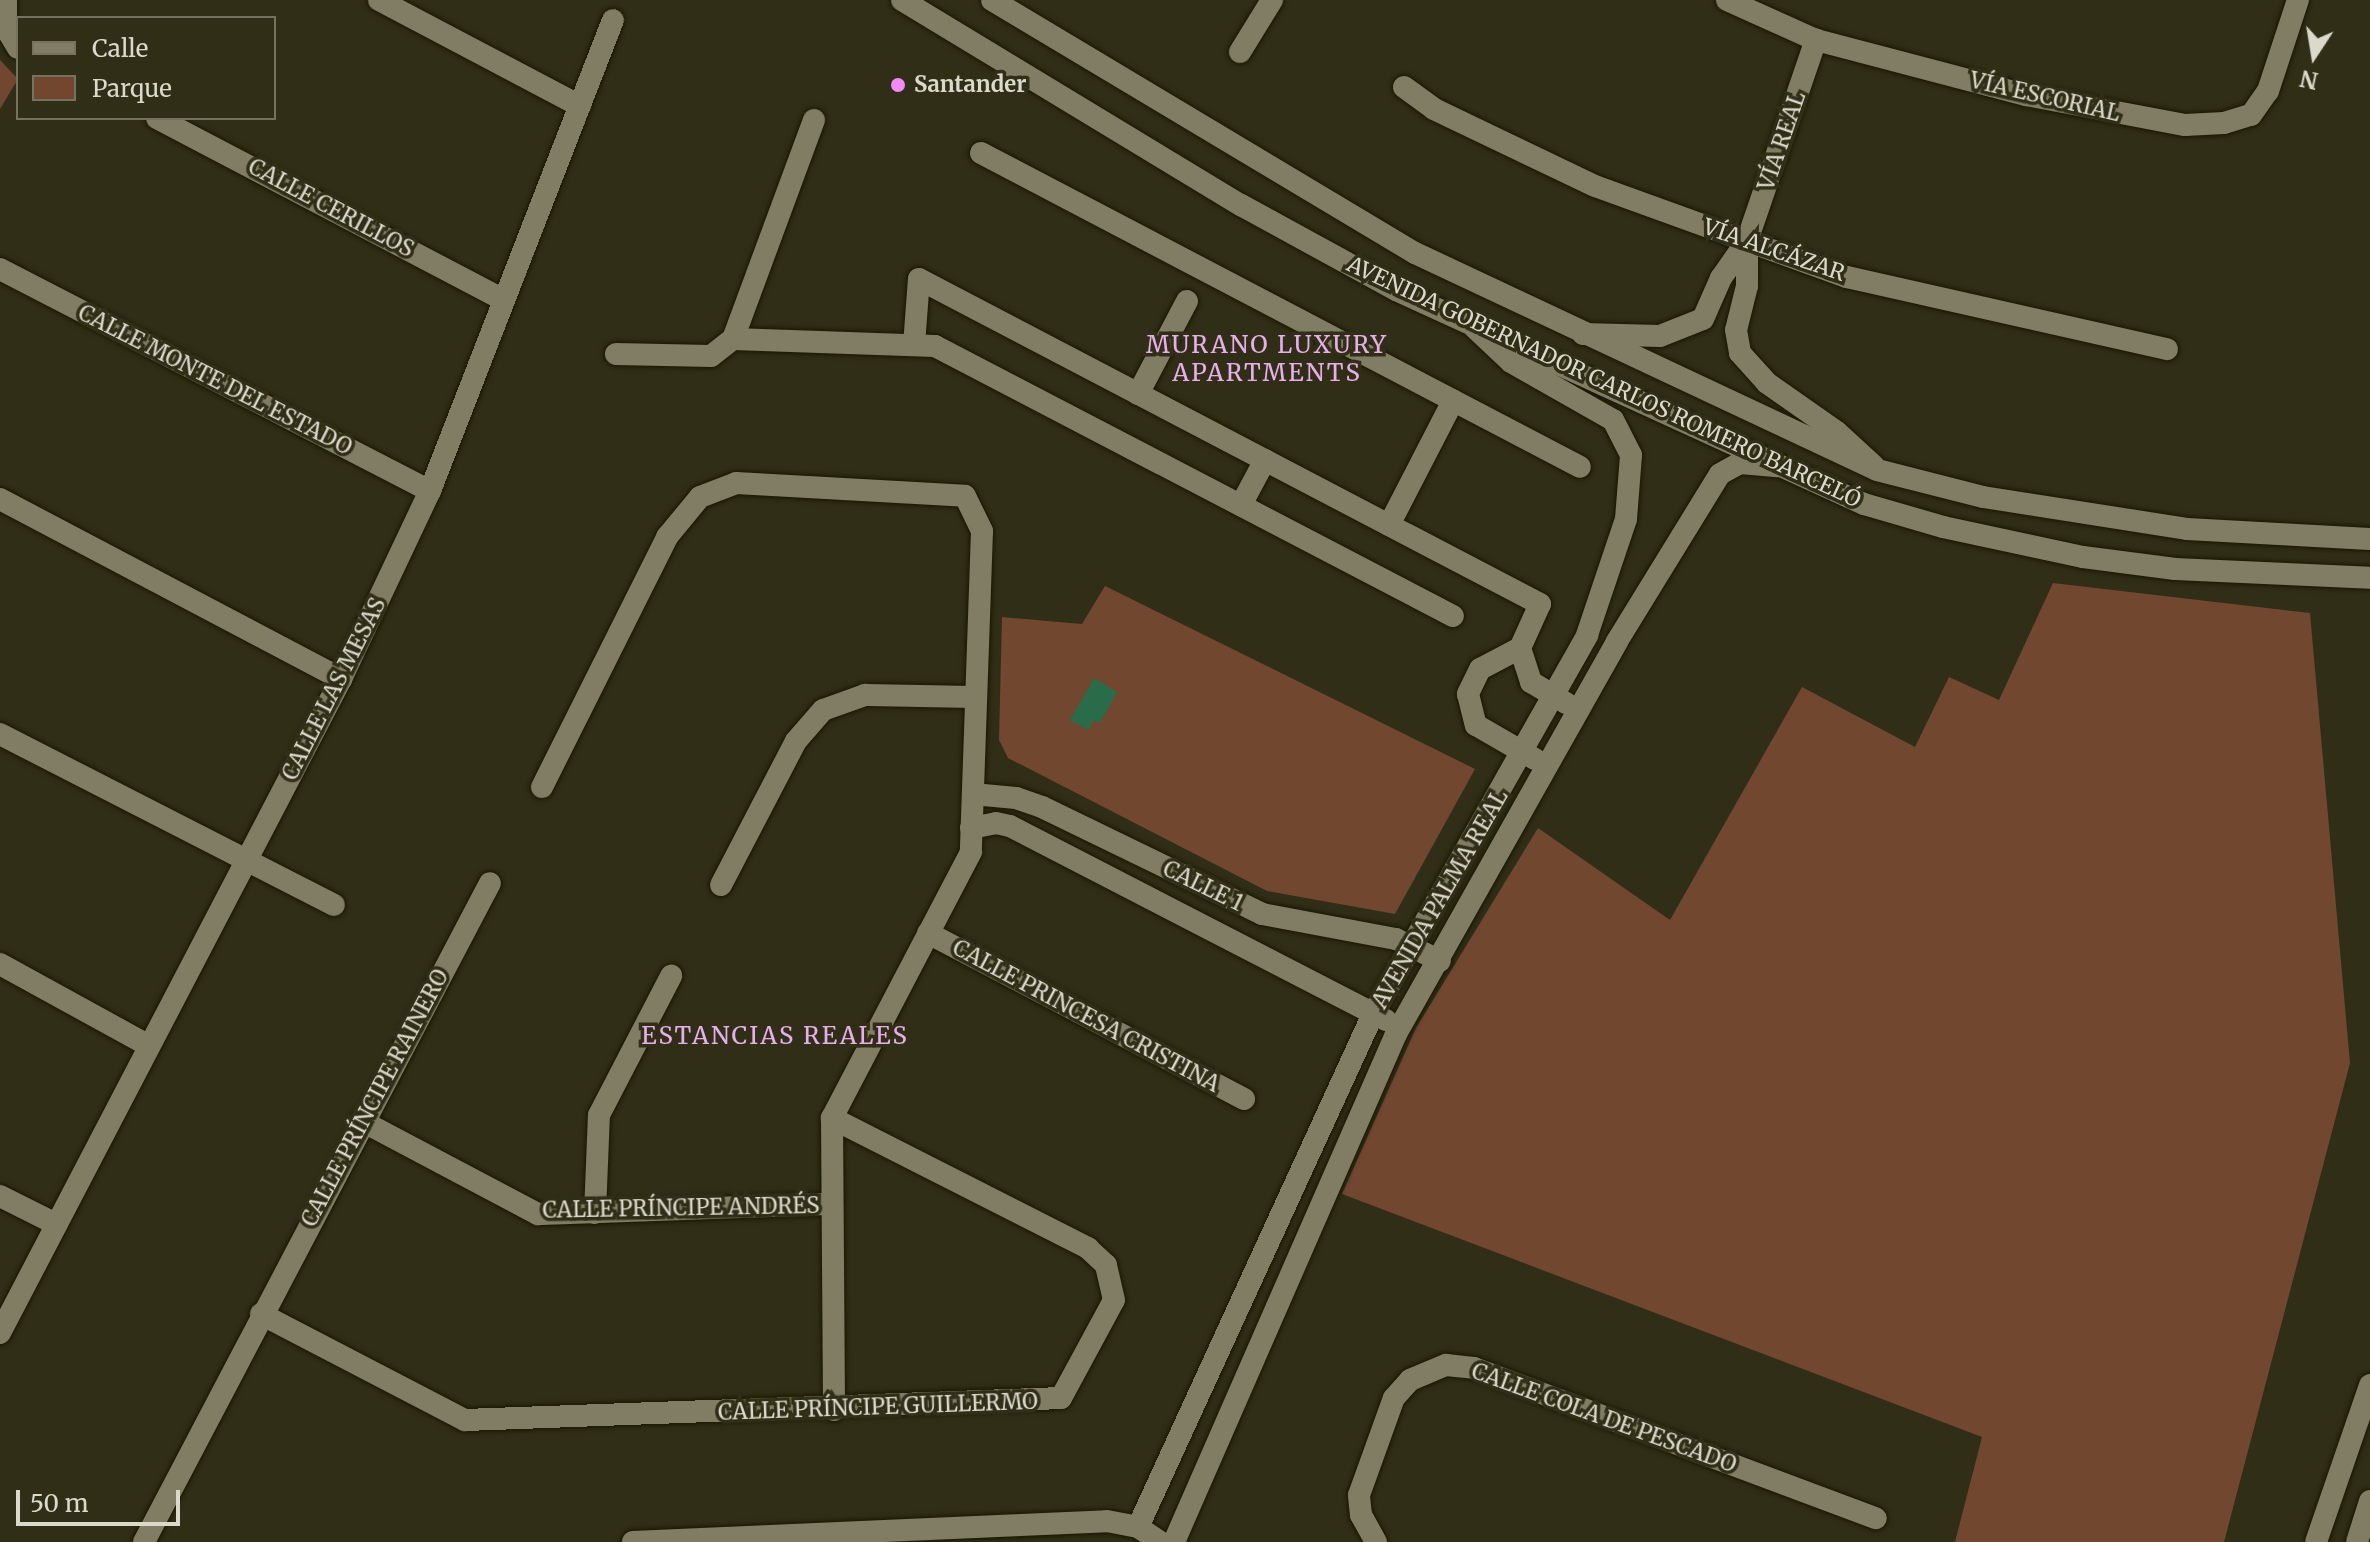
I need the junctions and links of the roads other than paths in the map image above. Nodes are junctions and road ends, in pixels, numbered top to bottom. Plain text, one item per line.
1 (6, 0) edge
2 (379, 0) edge
3 (902, 0) edge
4 (992, 0) edge
5 (1272, 0) edge
6 (1727, 0) edge
7 (2298, 0) edge
8 (613, 20) dead end
9 (1816, 40) junction
10 (16, 45) edge
11 (1240, 52) dead end
12 (1404, 87) dead end
13 (580, 106) junction
14 (161, 120) edge
15 (814, 120) dead end
16 (981, 153) dead end
17 (1747, 241) junction
18 (0, 269) edge
19 (504, 300) junction
20 (1187, 301) dead end
21 (1474, 327) junction
22 (1581, 334) junction
23 (733, 339) junction
24 (914, 345) junction
25 (2167, 349) dead end
26 (616, 354) dead end
27 (1138, 394) junction
28 (1453, 401) junction
29 (1265, 460) junction
30 (1779, 466) junction
31 (1580, 467) dead end
32 (1877, 470) junction
33 (430, 491) junction
34 (0, 499) edge
35 (1241, 505) junction
36 (1389, 525) junction
37 (2370, 539) edge
38 (2370, 578) edge
39 (1453, 616) dead end
40 (1520, 648) junction
41 (341, 679) junction
42 (1554, 696) junction
43 (976, 697) junction
44 (1581, 711) junction
45 (0, 734) edge
46 (1523, 753) junction
47 (1550, 768) junction
48 (542, 787) dead end
49 (973, 794) junction
50 (971, 828) junction
51 (246, 860) junction
52 (490, 883) dead end
53 (721, 885) dead end
54 (334, 905) dead end
55 (928, 933) junction
56 (1411, 946) junction
57 (1440, 961) junction
58 (0, 964) edge
59 (671, 976) dead end
60 (1373, 1014) junction
61 (1401, 1028) junction
62 (149, 1046) junction
63 (1244, 1099) dead end
64 (832, 1118) junction
65 (362, 1121) junction
66 (0, 1196) edge
67 (830, 1204) junction
68 (595, 1213) junction
69 (56, 1224) junction
70 (261, 1314) junction
71 (0, 1333) edge
72 (2370, 1385) edge
73 (834, 1410) junction
74 (2370, 1501) edge
75 (1876, 1518) dead end
76 (1138, 1527) junction
77 (1024, 1533) edge
78 (807, 1538) edge
79 (144, 1542) edge
80 (633, 1542) edge
81 (1160, 1542) edge
82 (1174, 1542) edge
83 (1376, 1542) edge
84 (2316, 1542) edge
85 (2357, 1542) edge

1 - 10 street
2 - 13 street
3 - 21 street, AVENIDA GOBERNADOR CARLOS ROMERO BARCELÓ
4 - 22 street, AVENIDA GOBERNADOR CARLOS ROMERO BARCELÓ
5 - 11 street
6 - 9 street, VÍA ESCORIAL
7 - 9 street, VÍA ESCORIAL
8 - 13 street, CALLE LAS MESAS
9 - 17 street, VÍA REAL
12 - 17 street, VÍA ALCÁZAR
13 - 19 street, CALLE LAS MESAS
14 - 19 street, CALLE CERILLOS
15 - 23 street
16 - 28 street
17 - 22 street
17 - 25 street, VÍA ALCÁZAR
17 - 32 street
18 - 33 street, CALLE MONTE DEL ESTADO
19 - 33 street, CALLE LAS MESAS
20 - 27 street
21 - 30 street, AVENIDA GOBERNADOR CARLOS ROMERO BARCELÓ
21 - 42 street, AVENIDA PALMA REAL
22 - 32 street, AVENIDA GOBERNADOR CARLOS ROMERO BARCELÓ
23 - 24 street
23 - 26 street
24 - 27 street
24 - 35 street
27 - 29 street
28 - 31 street
28 - 36 street
29 - 35 street
29 - 36 street
30 - 38 street, AVENIDA GOBERNADOR CARLOS ROMERO BARCELÓ
30 - 44 street, AVENIDA PALMA REAL
32 - 37 street, AVENIDA GOBERNADOR CARLOS ROMERO BARCELÓ
33 - 41 street, CALLE LAS MESAS
34 - 41 street
35 - 39 street
36 - 40 street
40 - 42 street
40 - 46 street
41 - 51 street, CALLE LAS MESAS
42 - 44 street
42 - 46 street, AVENIDA PALMA REAL
43 - 48 street
43 - 49 street
43 - 53 street
44 - 47 street, AVENIDA PALMA REAL
45 - 51 street
46 - 47 street
46 - 56 street, AVENIDA PALMA REAL
47 - 57 street, AVENIDA PALMA REAL
49 - 50 street
49 - 56 street, CALLE 1
50 - 55 street
50 - 60 street, CALLE 1
51 - 54 street
51 - 62 street, CALLE LAS MESAS
52 - 65 street, CALLE PRÍNCIPE RAINERO
55 - 63 street, CALLE PRINCESA CRISTINA
55 - 64 street
56 - 57 street, CALLE 1
56 - 60 street, AVENIDA PALMA REAL
57 - 61 street, AVENIDA PALMA REAL
58 - 62 street
59 - 68 street
60 - 61 street, CALLE 1
60 - 76 street, AVENIDA PALMA REAL
61 - 82 street, AVENIDA PALMA REAL
62 - 69 street, CALLE LAS MESAS
64 - 67 street
64 - 73 street, CALLE PRÍNCIPE GUILLERMO
65 - 68 street, CALLE PRÍNCIPE ANDRÉS
65 - 70 street, CALLE PRÍNCIPE RAINERO
66 - 69 street
67 - 68 street, CALLE PRÍNCIPE ANDRÉS
67 - 73 street
69 - 71 street, CALLE LAS MESAS
70 - 73 street, CALLE PRÍNCIPE GUILLERMO
70 - 79 street
72 - 84 street
74 - 85 street
75 - 83 street, CALLE COLA DE PESCADO
76 - 77 street
76 - 81 street
77 - 78 street
78 - 80 street

